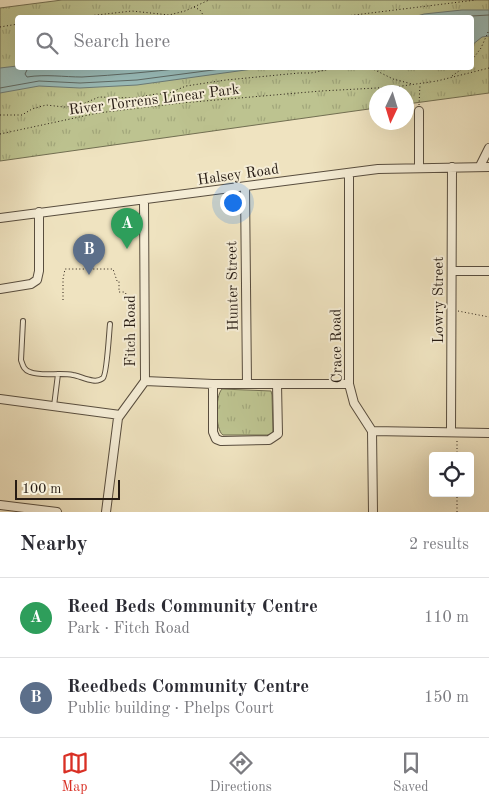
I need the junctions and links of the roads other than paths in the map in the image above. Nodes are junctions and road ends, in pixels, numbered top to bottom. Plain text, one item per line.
1 (419, 110) road end
2 (489, 148) edge
3 (480, 166) junction
4 (452, 167) junction
5 (489, 167) edge
6 (419, 168) junction
7 (349, 173) junction
8 (245, 187) junction
9 (144, 200) junction
10 (39, 212) junction
11 (0, 218) edge
12 (452, 270) junction
13 (489, 271) edge
14 (0, 289) edge
15 (23, 321) dead end
16 (110, 324) dead end
17 (58, 374) junction
18 (145, 382) junction
19 (214, 384) junction
20 (247, 384) junction
21 (277, 384) junction
22 (349, 384) junction
23 (0, 400) edge
24 (54, 406) junction
25 (120, 415) junction
26 (372, 432) junction
27 (454, 432) junction
28 (489, 433) edge
29 (0, 505) edge
30 (57, 512) edge
31 (106, 512) edge
32 (373, 512) edge

1 - 6 street
2 - 3 street
3 - 4 street, Halsey Road
3 - 5 street, Halsey Road
4 - 6 street, Halsey Road
4 - 12 street, Lowry Street
6 - 7 street, Halsey Road
7 - 8 street, Halsey Road
7 - 22 street, Crace Road
8 - 9 street, Halsey Road
8 - 20 street, Hunter Street
9 - 10 street, Halsey Road
9 - 18 street, Fitch Road
10 - 11 street, Halsey Road
10 - 14 street
12 - 13 street
12 - 27 street, Lowry Street
15 - 17 lane
16 - 17 lane
17 - 24 lane
18 - 19 street
18 - 25 street, Fitch Road
19 - 20 street
19 - 21 street
20 - 21 street
21 - 22 street
22 - 26 street, Crace Road
23 - 24 street
24 - 25 street
25 - 31 street, Fitch Road
26 - 27 street
26 - 32 street
27 - 28 street
29 - 30 street

